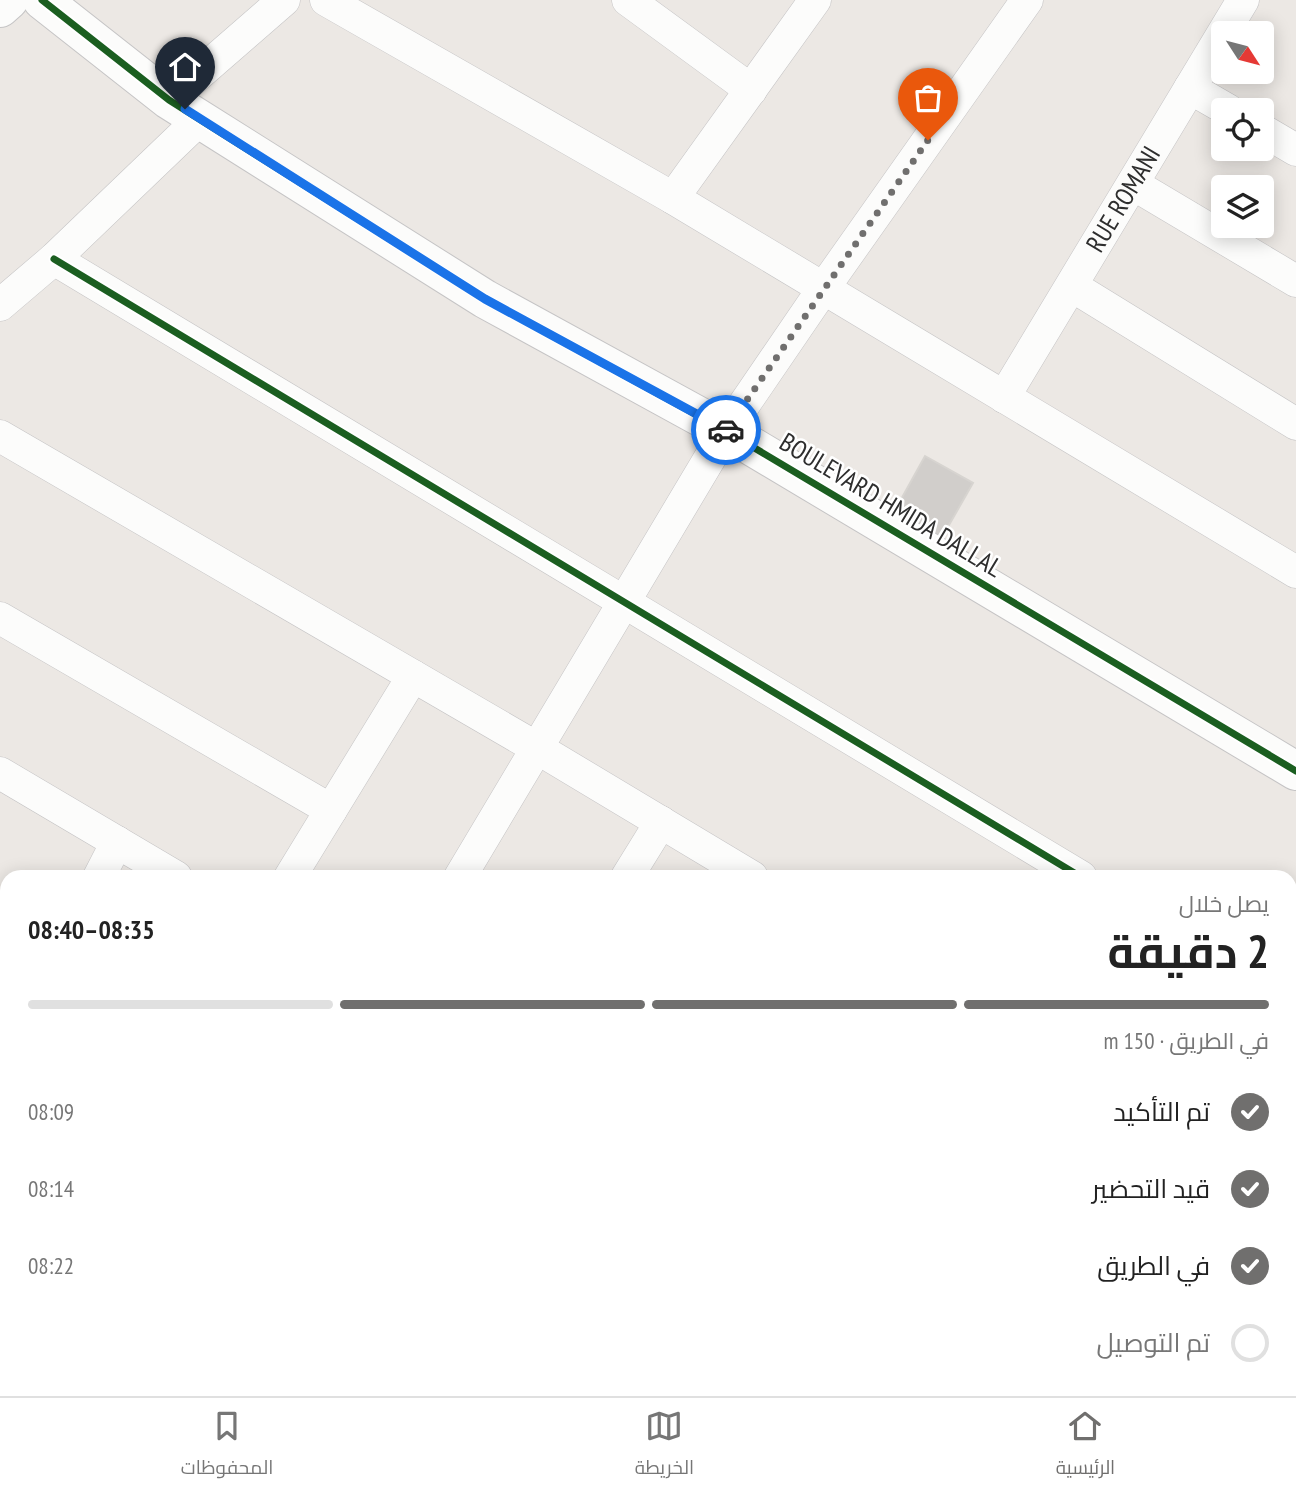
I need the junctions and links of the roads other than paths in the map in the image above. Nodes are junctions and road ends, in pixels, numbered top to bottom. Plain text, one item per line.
1 (9, 0) edge
2 (42, 0) edge
3 (284, 0) edge
4 (326, 0) edge
5 (628, 0) edge
6 (815, 0) edge
7 (1027, 0) edge
8 (1243, 0) edge
9 (0, 8) edge
10 (1190, 88) junction
11 (751, 90) junction
12 (169, 100) junction
13 (1211, 100) edge
14 (200, 119) junction
15 (1274, 137) edge
16 (1296, 150) edge
17 (1133, 184) junction
18 (673, 198) junction
19 (54, 259) junction
20 (1296, 281) edge
21 (1072, 286) junction
22 (823, 289) junction
23 (0, 305) edge
24 (1004, 397) junction
25 (1296, 424) edge
26 (726, 431) junction
27 (0, 436) edge
28 (1296, 572) edge
29 (625, 601) junction
30 (0, 618) edge
31 (413, 676) junction
32 (537, 748) junction
33 (1296, 771) edge
34 (0, 773) edge
35 (331, 810) junction
36 (660, 822) junction
37 (117, 842) junction
38 (103, 870) edge
39 (164, 870) edge
40 (294, 870) edge
41 (464, 870) edge
42 (631, 870) edge
43 (740, 870) edge
44 (1069, 870) edge

1 - 9 street
2 - 12 street, BOULEVARD HMIDA DALLAL
3 - 12 street
4 - 18 street
5 - 11 street
6 - 11 street
7 - 22 street
8 - 10 street, RUE ROMANI
10 - 13 street
10 - 17 street, RUE ROMANI
11 - 18 street
12 - 14 street, BOULEVARD HMIDA DALLAL
14 - 19 street
14 - 26 street, BOULEVARD HMIDA DALLAL
15 - 16 street
17 - 20 street
17 - 21 street, RUE ROMANI
18 - 22 street
19 - 23 street
19 - 29 street
21 - 24 street, RUE ROMANI
21 - 25 street
22 - 24 street
22 - 26 street
24 - 28 street
26 - 29 street
26 - 33 street, BOULEVARD HMIDA DALLAL
27 - 31 street
29 - 32 street
29 - 44 street
30 - 35 street
31 - 32 street
31 - 35 street
32 - 36 street
32 - 41 street
34 - 37 street
35 - 40 street
36 - 42 street
36 - 43 street
37 - 38 street
37 - 39 street

